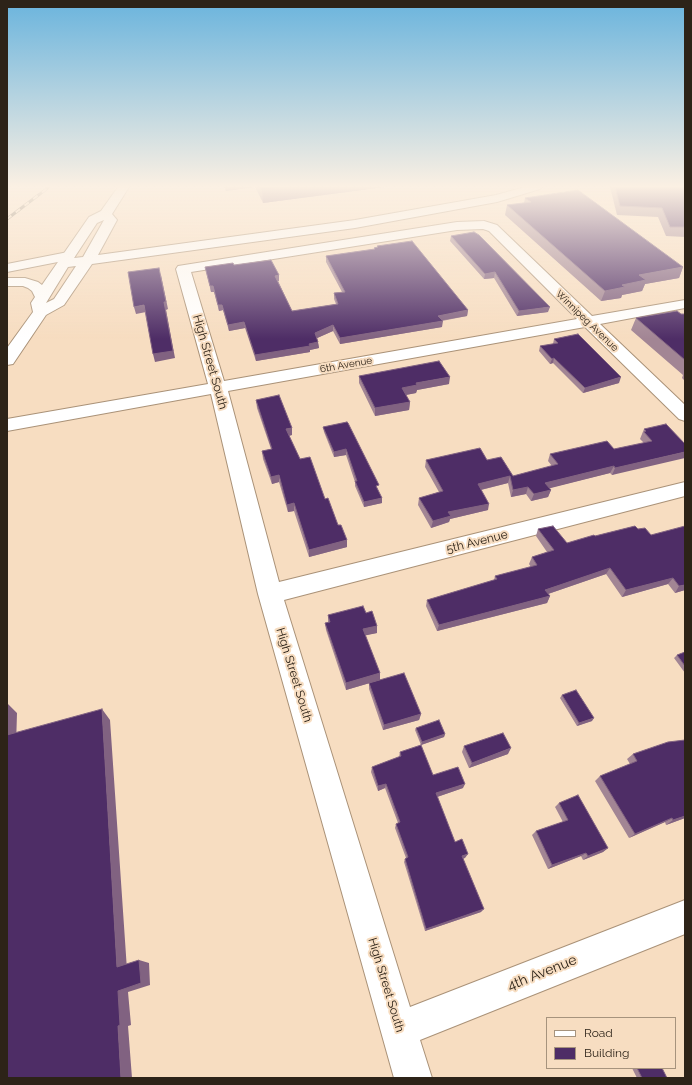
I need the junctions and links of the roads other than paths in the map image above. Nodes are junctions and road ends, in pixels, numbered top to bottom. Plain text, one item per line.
1 (81, 238) edge
2 (102, 238) edge
3 (245, 238) edge
4 (383, 238) edge
5 (503, 238) edge
6 (90, 257) junction
7 (65, 260) junction
8 (7, 268) edge
9 (7, 276) edge
10 (7, 282) edge
11 (41, 304) junction
12 (685, 304) edge
13 (588, 322) junction
14 (7, 360) edge
15 (218, 388) junction
16 (685, 415) edge
17 (7, 425) edge
18 (685, 489) edge
19 (270, 594) junction
20 (685, 916) edge
21 (399, 1030) junction
22 (413, 1078) edge

1 - 7 street
2 - 6 street
3 - 6 street
4 - 15 street, High Street South
5 - 13 street, Winnipeg Avenue
6 - 7 street
6 - 11 street
7 - 8 street
7 - 9 street
7 - 11 street
10 - 11 street
11 - 14 street
12 - 13 street, 6th Avenue
13 - 15 street, 6th Avenue
13 - 16 street, Winnipeg Avenue
15 - 17 street, 6th Avenue
15 - 19 street, High Street South
18 - 19 street, 5th Avenue
19 - 21 street, High Street South
20 - 21 street, 4th Avenue
21 - 22 street, High Street South

